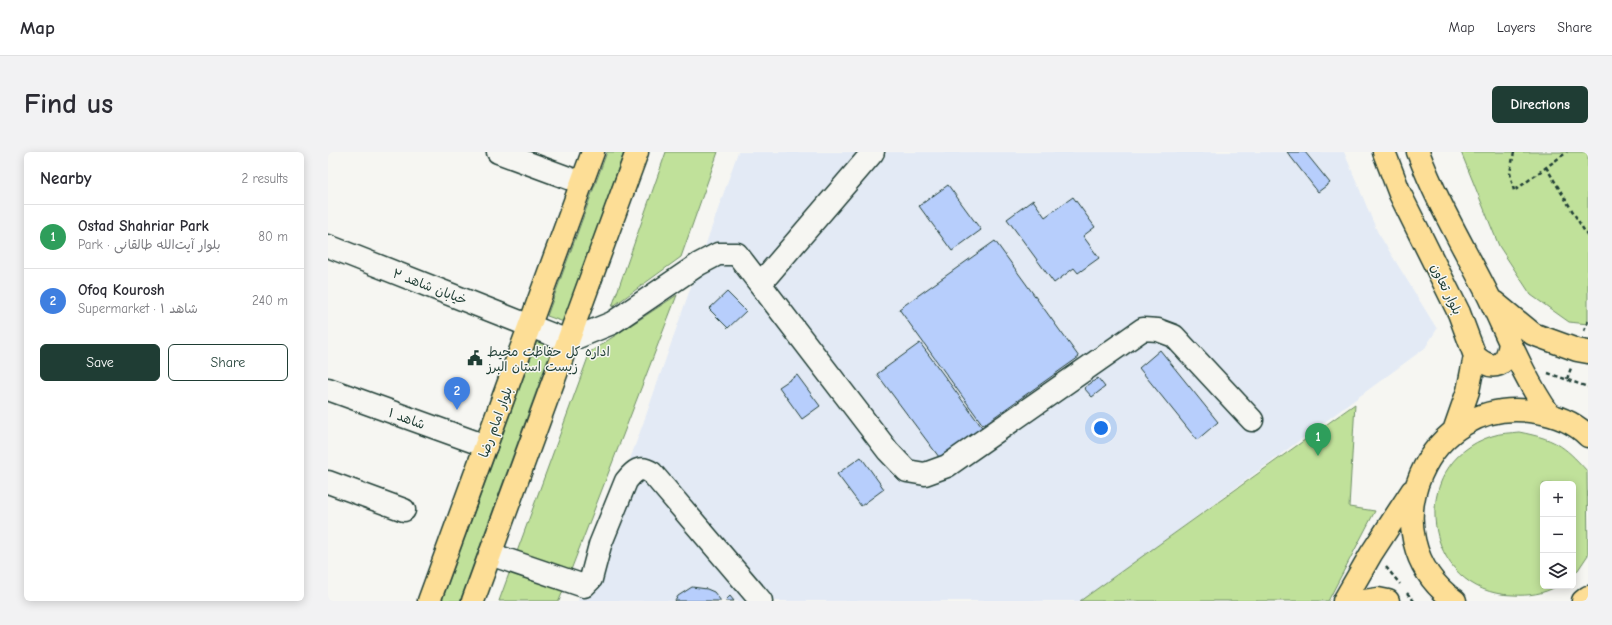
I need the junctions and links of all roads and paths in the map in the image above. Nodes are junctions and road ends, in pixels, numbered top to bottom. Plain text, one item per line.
1 (498, 152) edge
2 (593, 152) edge
3 (637, 152) edge
4 (873, 152) edge
5 (1384, 152) edge
6 (1418, 152) edge
7 (1514, 152) edge
8 (1568, 152) edge
9 (1546, 167) junction
10 (582, 183) junction
11 (1588, 237) edge
12 (328, 246) edge
13 (760, 284) junction
14 (1489, 298) junction
15 (531, 326) junction
16 (568, 341) junction
17 (1510, 342) junction
18 (1588, 352) edge
19 (1475, 356) junction
20 (1541, 370) dead end
21 (1588, 387) edge
22 (328, 389) edge
23 (1548, 414) junction
24 (1578, 419) edge
25 (1252, 420) dead end
26 (1454, 431) junction
27 (1588, 436) edge
28 (486, 446) junction
29 (328, 482) edge
30 (1416, 485) junction
31 (404, 510) dead end
32 (490, 554) junction
33 (1383, 563) dead end
34 (1398, 592) edge
35 (429, 601) edge
36 (473, 601) edge
37 (761, 601) edge
38 (1344, 601) edge
39 (1364, 601) edge
40 (1414, 601) edge
41 (1455, 601) edge

1 - 10 street
2 - 10 main road, بلوار امام رضا
3 - 16 main road
4 - 13 street
5 - 19 main road, بلوار تعاون
6 - 14 main road
7 - 9 path
8 - 9 path
9 - 11 path
10 - 15 main road, بلوار امام رضا
12 - 15 street, خیابان شاهد ۲
13 - 16 street
13 - 25 street
14 - 17 main road
14 - 18 main road
15 - 16 street, خیابان شاهد ۲
15 - 28 main road, بلوار امام رضا
16 - 32 main road
17 - 19 main road
17 - 23 main road
19 - 26 main road
20 - 21 path
22 - 28 street, شاهد ۱
23 - 24 main road
23 - 26 main road
24 - 27 main road
26 - 30 main road
28 - 35 main road, بلوار امام رضا
29 - 31 street
30 - 38 main road
30 - 41 main road
32 - 36 main road
32 - 37 street
33 - 34 path
34 - 39 main road
34 - 40 path

